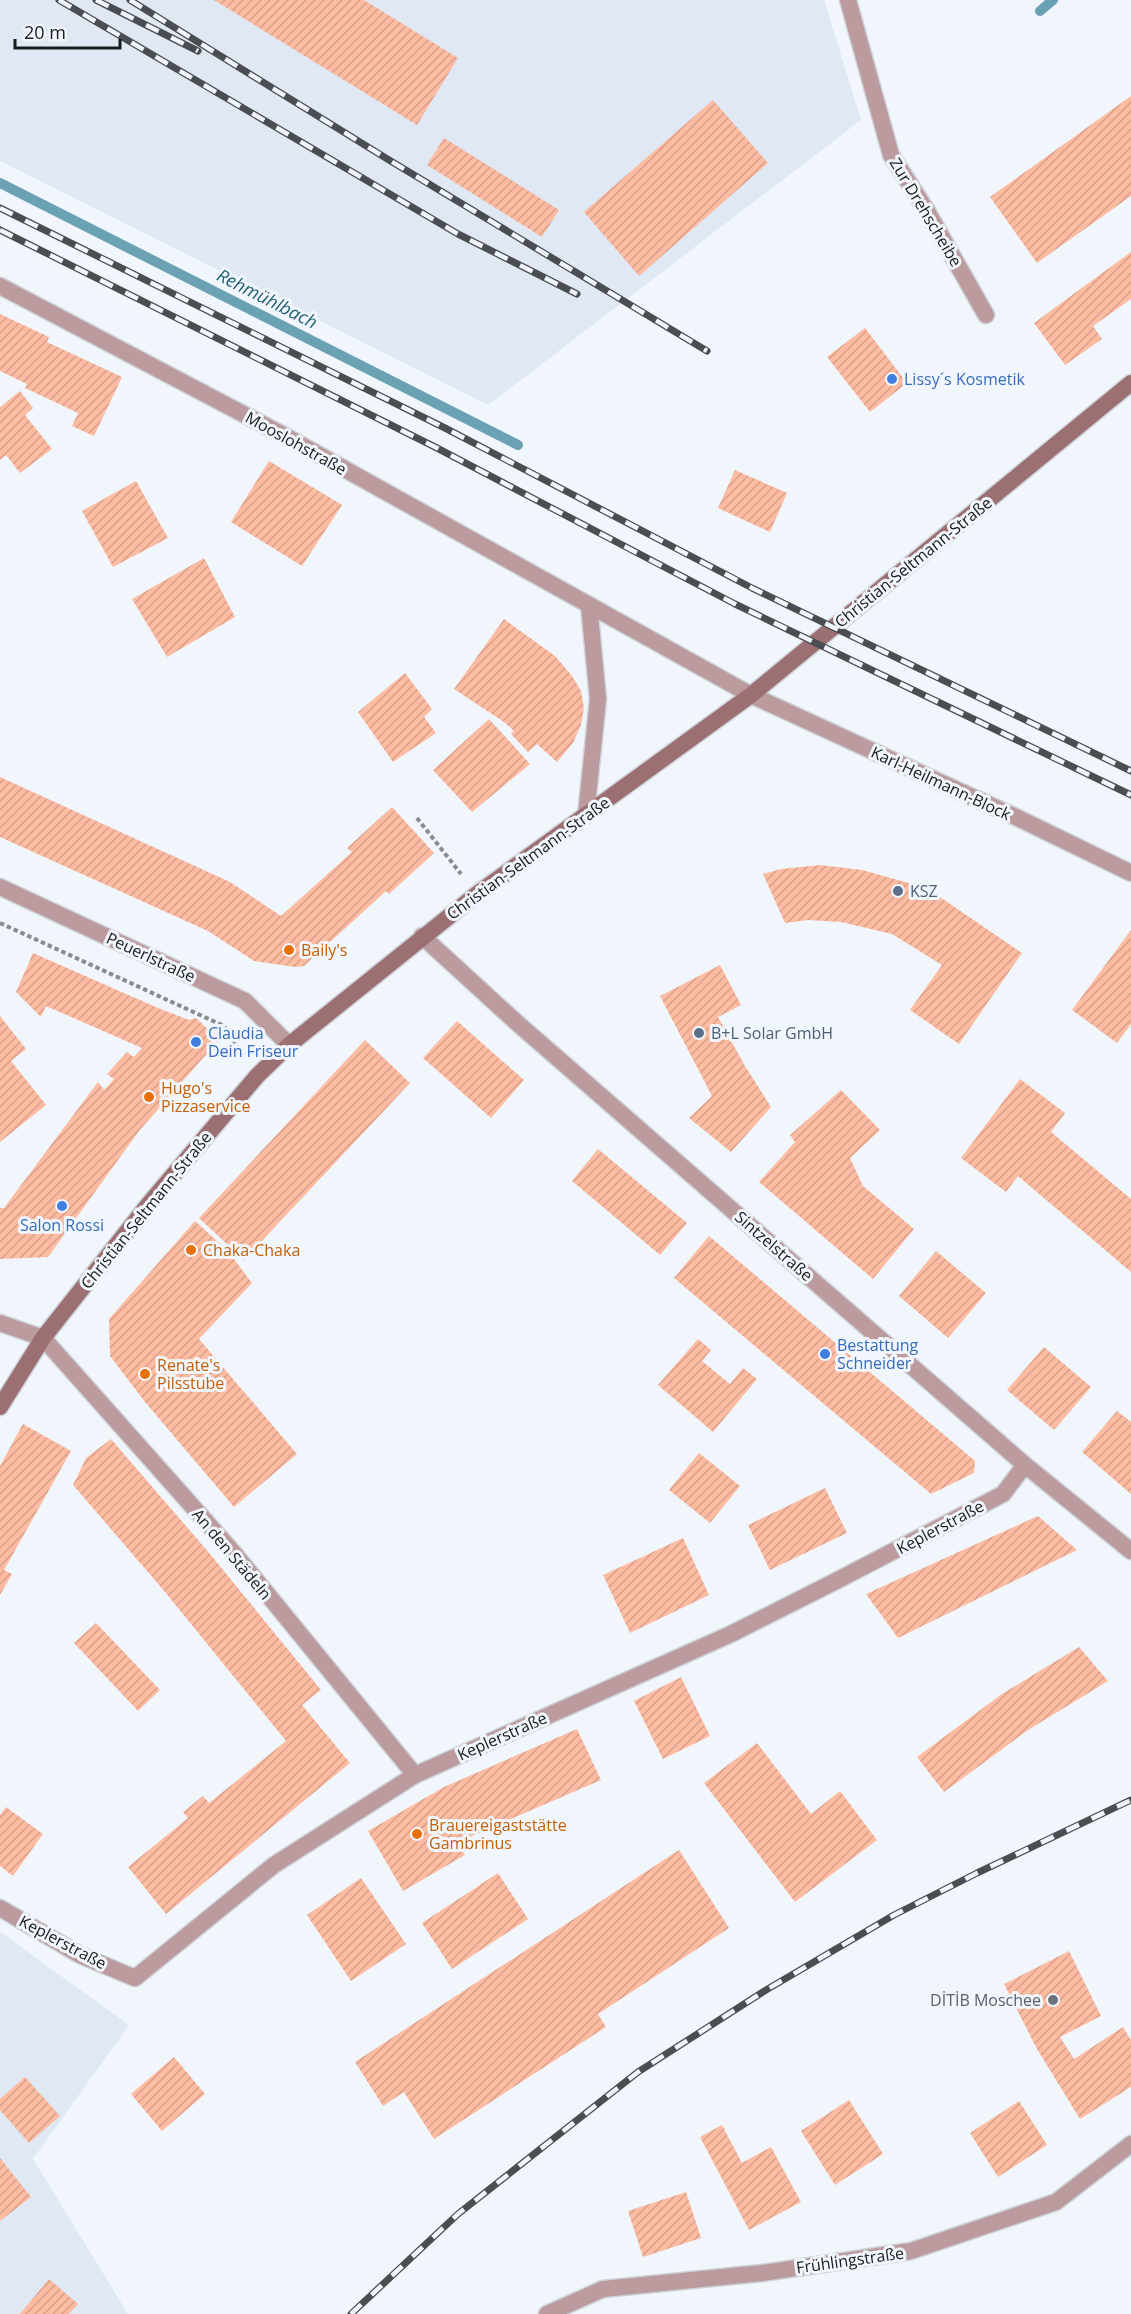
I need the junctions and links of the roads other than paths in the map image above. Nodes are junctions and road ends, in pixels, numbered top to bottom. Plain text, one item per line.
1 (848, 0) edge
2 (0, 286) edge
3 (987, 315) dead end
4 (1131, 383) edge
5 (589, 605) junction
6 (751, 695) junction
7 (586, 815) junction
8 (1131, 873) edge
9 (0, 887) edge
10 (422, 936) junction
11 (289, 1045) junction
12 (0, 1323) edge
13 (43, 1338) junction
14 (0, 1407) edge
15 (1025, 1465) junction
16 (1131, 1551) edge
17 (416, 1775) junction
18 (0, 1908) edge
19 (1131, 2144) edge
20 (548, 2314) edge

1 - 3 street, Zur Drehscheibe
2 - 5 street, Mooslohstraße
4 - 6 main road, Christian-Seltmann-Straße
5 - 6 street, Mooslohstraße
5 - 7 street
6 - 7 main road, Christian-Seltmann-Straße
6 - 8 street, Karl-Heilmann-Block
7 - 10 main road, Christian-Seltmann-Straße
9 - 11 street, Peuerlstraße
10 - 11 main road, Christian-Seltmann-Straße
10 - 15 street, Sintzelstraße
11 - 13 main road, Christian-Seltmann-Straße
12 - 13 street
13 - 14 main road, Christian-Seltmann-Straße
13 - 17 street, An den Städeln
15 - 16 street, Sintzelstraße
15 - 17 street, Keplerstraße
17 - 18 street, Keplerstraße
19 - 20 street, Frühlingstraße

